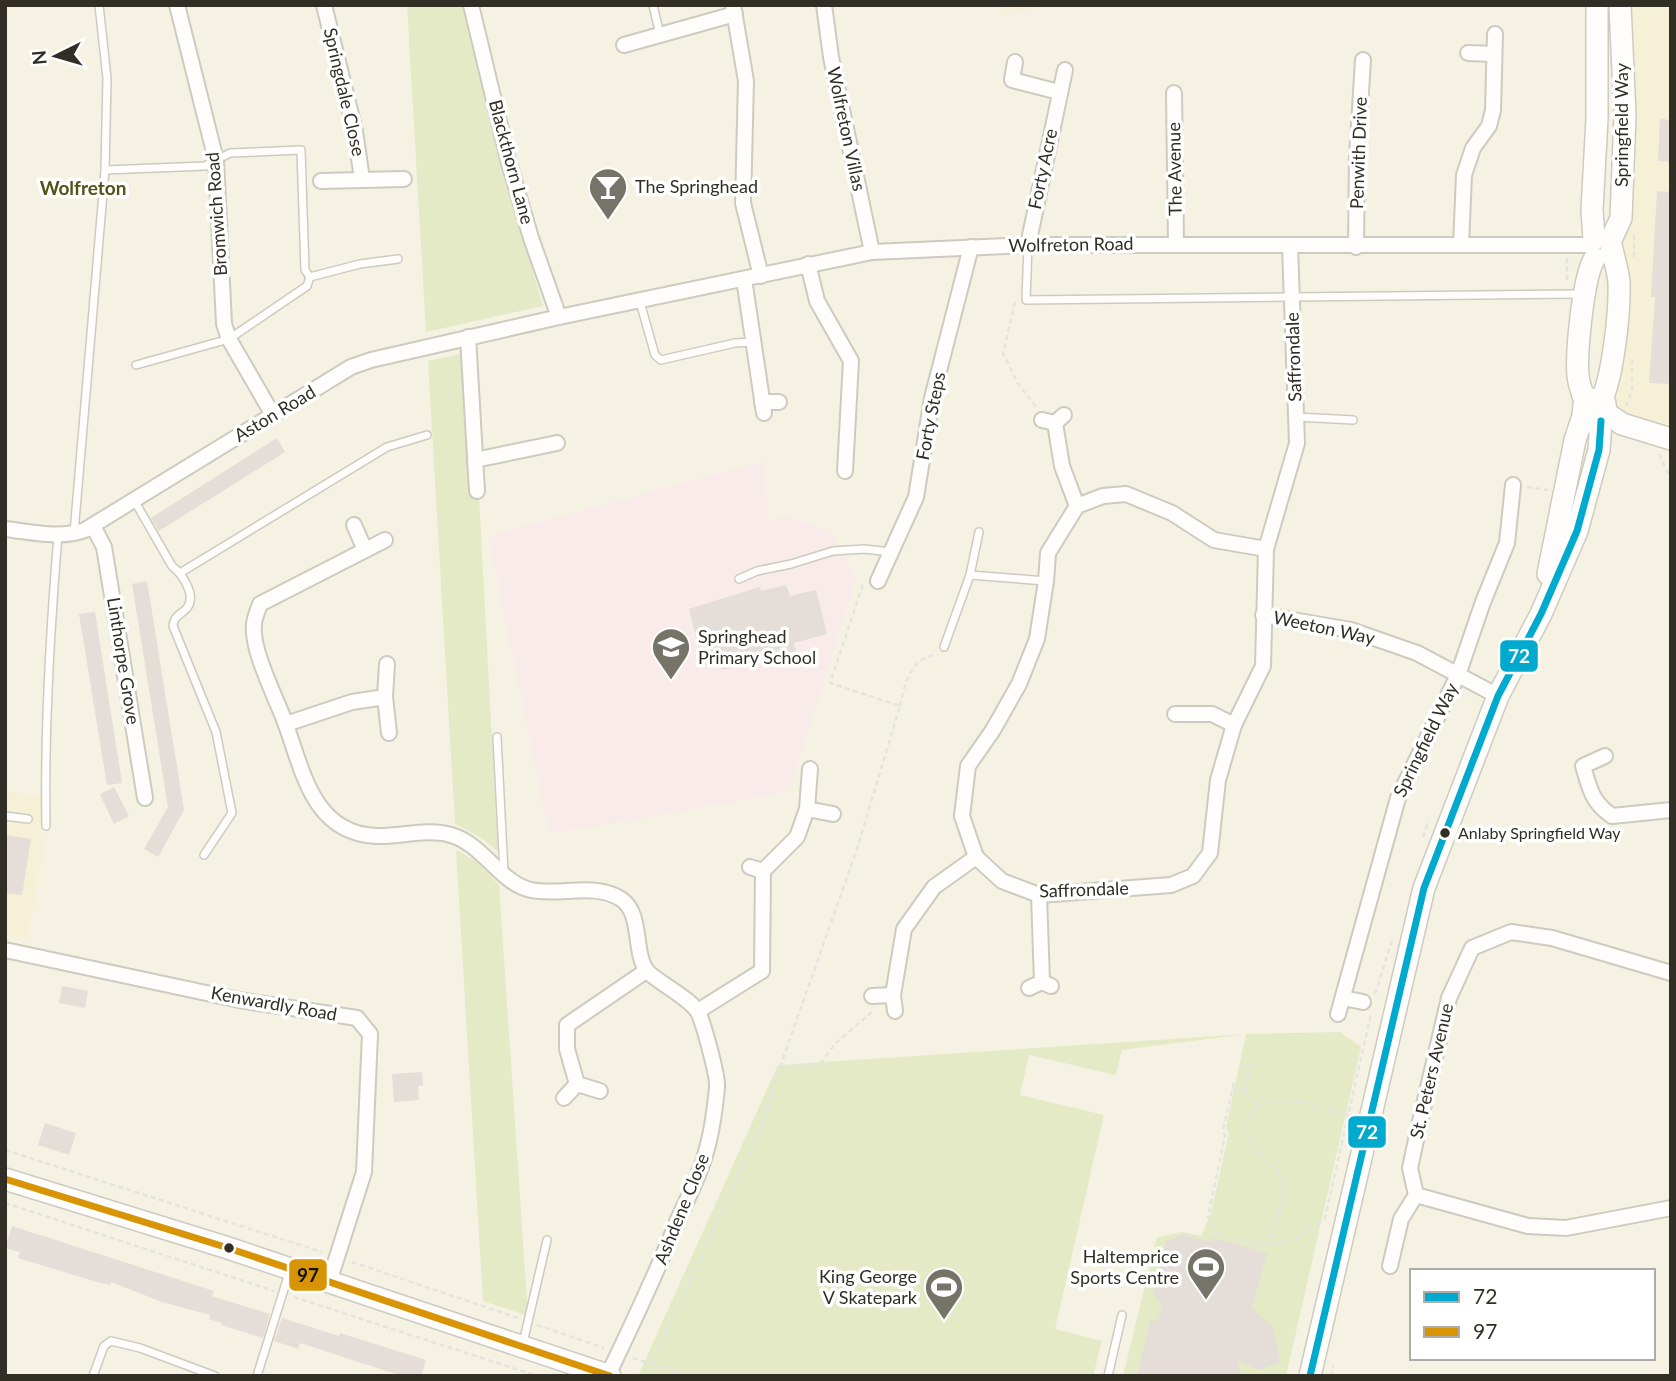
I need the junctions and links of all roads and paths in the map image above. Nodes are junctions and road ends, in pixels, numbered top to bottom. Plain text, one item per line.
1 (99, 5) edge
2 (177, 5) edge
3 (324, 5) edge
4 (471, 5) edge
5 (653, 5) edge
6 (824, 5) edge
7 (1597, 5) edge
8 (1620, 5) edge
9 (734, 10) edge
10 (1495, 34) dead end
11 (660, 35) junction
12 (623, 44) dead end
13 (1468, 53) dead end
14 (1494, 54) junction
15 (1363, 60) dead end
16 (1014, 62) dead end
17 (1065, 70) dead end
18 (1059, 92) junction
19 (1174, 93) dead end
20 (216, 160) junction
21 (105, 170) junction
22 (362, 178) junction
23 (404, 179) dead end
24 (321, 181) dead end
25 (1175, 244) junction
26 (1028, 245) junction
27 (1461, 245) junction
28 (1290, 246) junction
29 (971, 247) junction
30 (1356, 247) junction
31 (1600, 247) junction
32 (872, 252) junction
33 (398, 259) dead end
34 (808, 264) junction
35 (761, 275) junction
36 (310, 277) junction
37 (744, 279) junction
38 (1586, 294) junction
39 (1292, 297) junction
40 (1015, 299) dead end
41 (640, 302) junction
42 (559, 317) junction
43 (468, 337) junction
44 (229, 339) junction
45 (753, 342) junction
46 (136, 365) dead end
47 (779, 402) dead end
48 (1595, 411) junction
49 (272, 415) junction
50 (1296, 417) junction
51 (1054, 419) joint
52 (1353, 420) dead end
53 (427, 435) dead end
54 (1671, 439) edge
55 (557, 443) dead end
56 (475, 460) junction
57 (845, 471) dead end
58 (1513, 485) joint
59 (477, 491) dead end
60 (1565, 492) junction
61 (134, 500) junction
62 (1077, 506) junction
63 (354, 525) dead end
64 (93, 526) junction
65 (5, 529) edge
66 (979, 532) dead end
67 (74, 534) junction
68 (58, 535) junction
69 (385, 540) dead end
70 (1266, 549) junction
71 (365, 550) junction
72 (891, 552) junction
73 (180, 573) junction
74 (970, 575) junction
75 (739, 579) dead end
76 (878, 581) dead end
77 (1046, 581) junction
78 (1541, 614) junction
79 (1263, 615) junction
80 (944, 647) joint
81 (387, 664) dead end
82 (1458, 676) junction
83 (1498, 696) junction
84 (385, 697) junction
85 (900, 706) dead end
86 (1175, 714) dead end
87 (286, 724) junction
88 (1234, 724) junction
89 (388, 733) dead end
90 (497, 737) dead end
91 (1605, 756) dead end
92 (810, 769) dead end
93 (145, 798) dead end
94 (807, 809) junction
95 (1671, 810) edge
96 (833, 814) dead end
97 (5, 816) edge
98 (28, 819) dead end
99 (46, 826) dead end
100 (204, 855) dead end
101 (976, 858) junction
102 (505, 874) junction
103 (1039, 895) junction
104 (5, 950) edge
105 (646, 971) junction
106 (1671, 973) edge
107 (1041, 985) dead end
108 (882, 996) junction
109 (1343, 998) junction
110 (1363, 1002) dead end
111 (698, 1011) junction
112 (895, 1011) dead end
113 (1338, 1014) dead end
114 (1262, 1065) dead end
115 (1244, 1067) dead end
116 (1249, 1068) junction
117 (1234, 1083) dead end
118 (577, 1084) junction
119 (1232, 1089) junction
120 (600, 1091) dead end
121 (1245, 1092) junction
122 (564, 1098) dead end
123 (1258, 1106) junction
124 (1246, 1112) dead end
125 (1250, 1115) junction
126 (1348, 1115) dead end
127 (5, 1179) edge
128 (1416, 1195) junction
129 (5, 1203) edge
130 (1671, 1208) edge
131 (1325, 1218) dead end
132 (547, 1240) dead end
133 (1267, 1245) junction
134 (1390, 1266) dead end
135 (290, 1269) junction
136 (329, 1282) junction
137 (283, 1293) junction
138 (1122, 1315) dead end
139 (523, 1348) junction
140 (651, 1364) dead end
141 (93, 1376) edge
142 (215, 1376) edge
143 (257, 1376) edge
144 (537, 1376) edge
145 (609, 1376) edge
146 (1108, 1376) edge
147 (1310, 1376) edge

1 - 21 lane
2 - 20 street, Bromwich Road
3 - 22 street, Springdale Close
4 - 42 street, Blackthorn Lane
5 - 11 lane
6 - 32 street, Wolfreton Villas
7 - 31 main road, Springfield Way
8 - 31 main road, Springfield Way
9 - 11 street
9 - 35 street
10 - 14 street
11 - 12 street
13 - 14 street
14 - 27 street
15 - 30 street, Penwith Drive
16 - 18 street
17 - 18 street, Forty Acre
18 - 26 street, Forty Acre
19 - 25 street, The Avenue
20 - 21 lane
20 - 36 lane
20 - 44 street, Bromwich Road
21 - 67 lane
22 - 23 street, Springdale Close
22 - 24 street, Springdale Close
25 - 26 street, Wolfreton Road
25 - 28 street, Wolfreton Road
26 - 29 street, Wolfreton Road
26 - 39 lane
27 - 30 street, Wolfreton Road
27 - 31 street, Wolfreton Road
28 - 30 street, Wolfreton Road
28 - 39 street, Saffrondale
29 - 32 street, Wolfreton Road
29 - 72 street, Forty Steps
31 - 38 main road, Springfield Way
31 - 48 main road, Springfield Way
32 - 34 street, Wolfreton Road
33 - 36 lane
34 - 35 street, Wolfreton Road
34 - 57 street
35 - 37 street, Wolfreton Road
36 - 44 lane
37 - 41 street, Wolfreton Road
37 - 45 street
38 - 39 lane
38 - 48 main road, Springfield Way
39 - 50 street, Saffrondale
40 - 51 path
41 - 42 street, Wolfreton Road
41 - 45 lane
42 - 43 street, Aston Road
43 - 49 street, Aston Road
43 - 56 street
44 - 46 lane
44 - 49 street, Bromwich Road
45 - 47 street
48 - 54 main road
48 - 60 main road, Springfield Way
48 - 78 main road, Springfield Way
49 - 61 street, Aston Road
50 - 52 lane
50 - 70 street, Saffrondale
51 - 62 street
53 - 73 lane
55 - 56 street
56 - 59 street
58 - 60 path
58 - 82 street, Springfield Way
60 - 78 main road, Springfield Way
61 - 64 street, Aston Road
61 - 73 lane
62 - 70 street
62 - 77 street
63 - 71 street
64 - 67 street, Aston Road
64 - 93 street, Linthorpe Grove
65 - 68 street, Aston Road
66 - 74 lane
67 - 68 street, Aston Road
68 - 99 lane
69 - 71 street
70 - 79 street, Saffrondale
71 - 87 street
72 - 75 lane
72 - 76 street, Forty Steps
73 - 100 lane
74 - 77 lane
74 - 80 lane
77 - 101 street
78 - 83 main road, Springfield Way
79 - 82 street, Weeton Way
79 - 88 street, Saffrondale
80 - 85 path
81 - 84 street
82 - 83 street, Weeton Way
82 - 109 street, Springfield Way
83 - 147 main road, Springfield Way
84 - 87 street
84 - 89 street
86 - 88 street
87 - 102 street
88 - 103 street, Saffrondale
90 - 102 lane
91 - 95 street
92 - 94 street
94 - 96 street
94 - 111 street
97 - 98 lane
101 - 103 street, Saffrondale
101 - 108 street
102 - 105 street
103 - 107 street
104 - 136 street, Kenwardly Road
105 - 111 street
105 - 118 street
106 - 128 street, St. Peters Avenue
108 - 112 street
108 - 140 path
109 - 110 street
109 - 113 street, Springfield Way
111 - 145 street, Ashdene Close
114 - 116 path
115 - 116 path
116 - 121 path
117 - 119 path
118 - 120 street
118 - 122 street
119 - 121 path
119 - 133 path
121 - 123 path
123 - 125 path
123 - 126 path
124 - 125 path
125 - 133 path
127 - 135 main road
128 - 130 street
128 - 134 street
129 - 137 path
131 - 133 path
132 - 139 lane
135 - 136 main road
135 - 137 lane
136 - 139 main road
137 - 143 lane
137 - 144 path
138 - 146 lane
139 - 145 main road
141 - 142 lane

